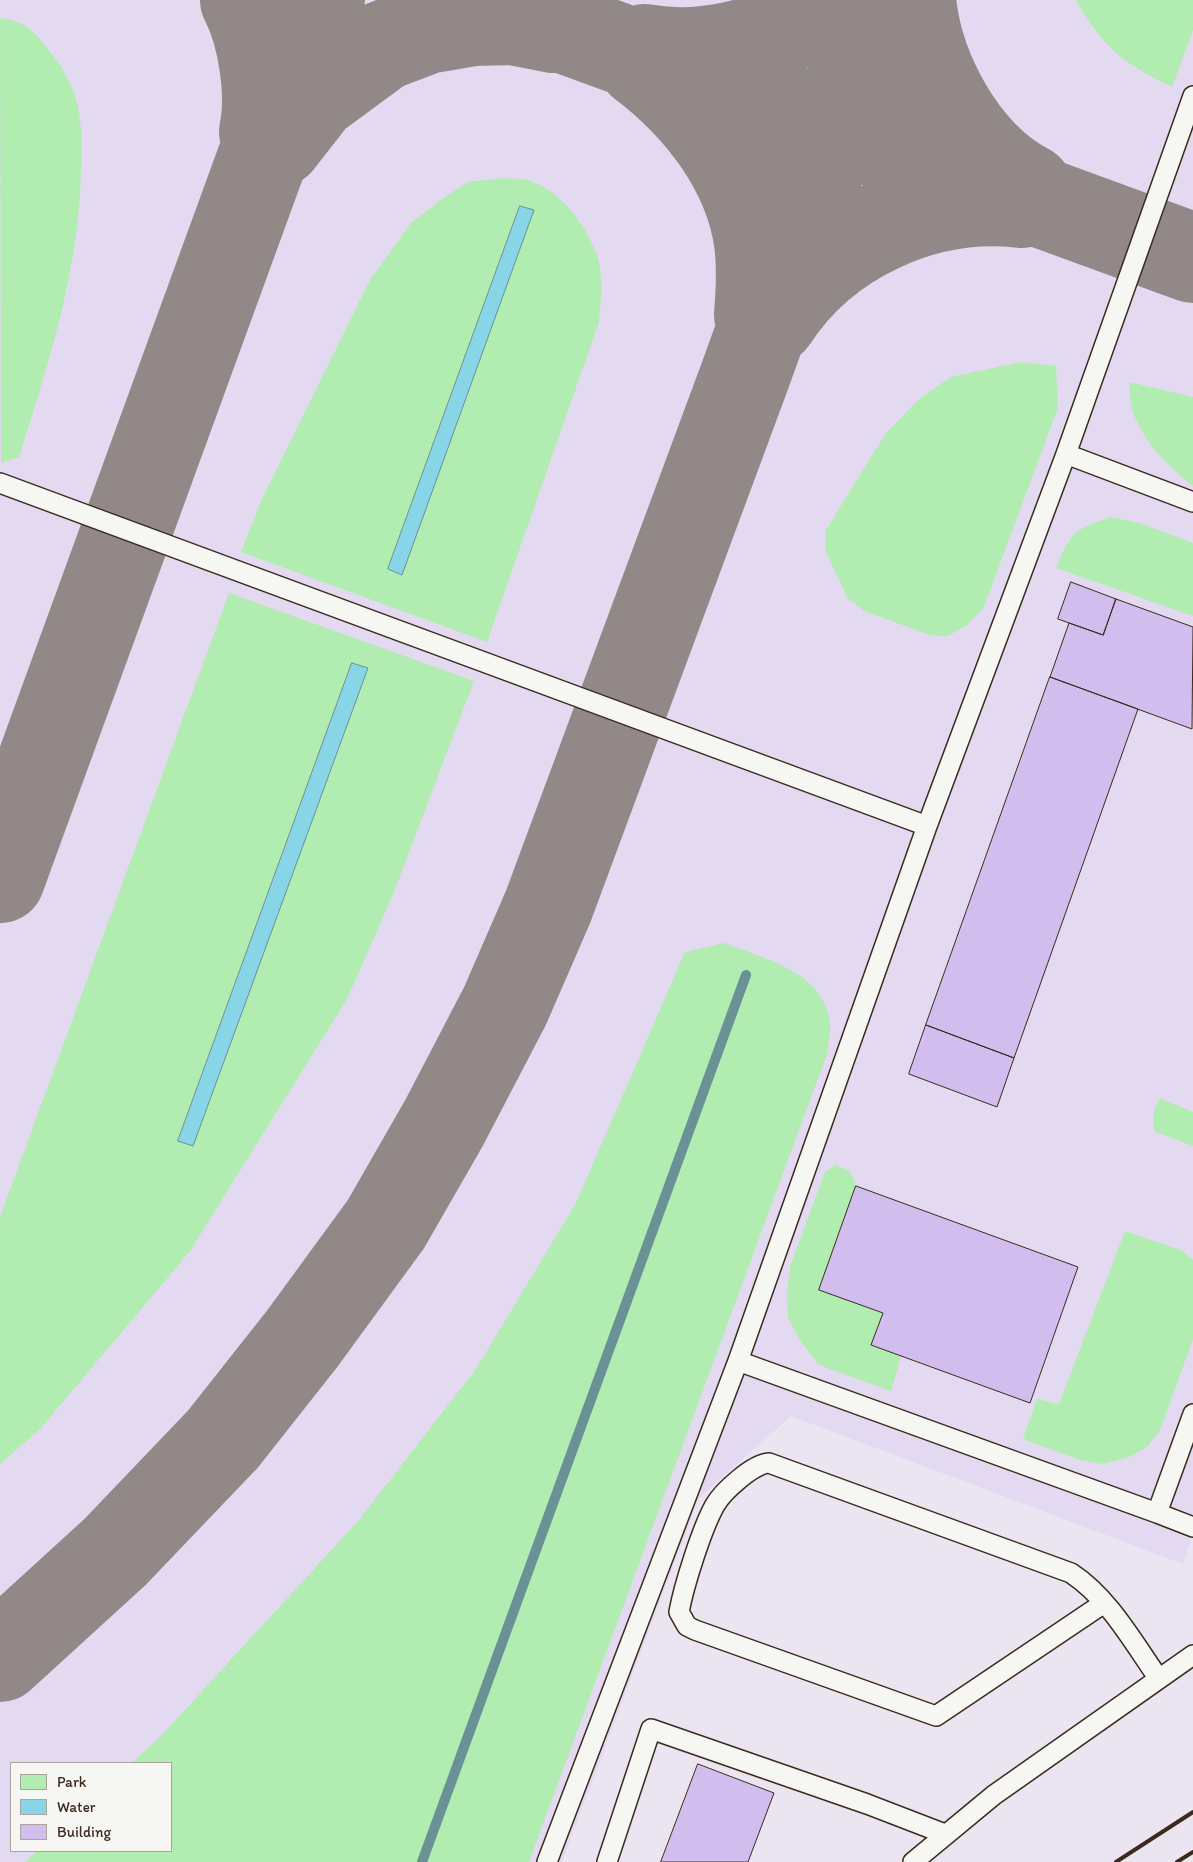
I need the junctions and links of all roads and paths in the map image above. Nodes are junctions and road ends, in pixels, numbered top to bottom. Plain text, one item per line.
1 (1193, 96) edge
2 (1066, 454) junction
3 (0, 483) edge
4 (1193, 502) edge
5 (927, 826) junction
6 (738, 1361) junction
7 (1193, 1414) edge
8 (1157, 1513) junction
9 (1193, 1526) edge
10 (1104, 1603) junction
11 (1193, 1655) edge
12 (1160, 1679) junction
13 (945, 1834) junction
14 (547, 1862) edge
15 (607, 1862) edge
16 (913, 1862) edge

1 - 2 lane
2 - 4 lane
2 - 5 lane
3 - 5 lane
5 - 6 lane
6 - 8 lane
6 - 14 lane
7 - 8 lane
8 - 9 lane
10 - 10 lane
10 - 12 lane
11 - 12 lane
12 - 13 lane
13 - 15 lane
13 - 16 lane

